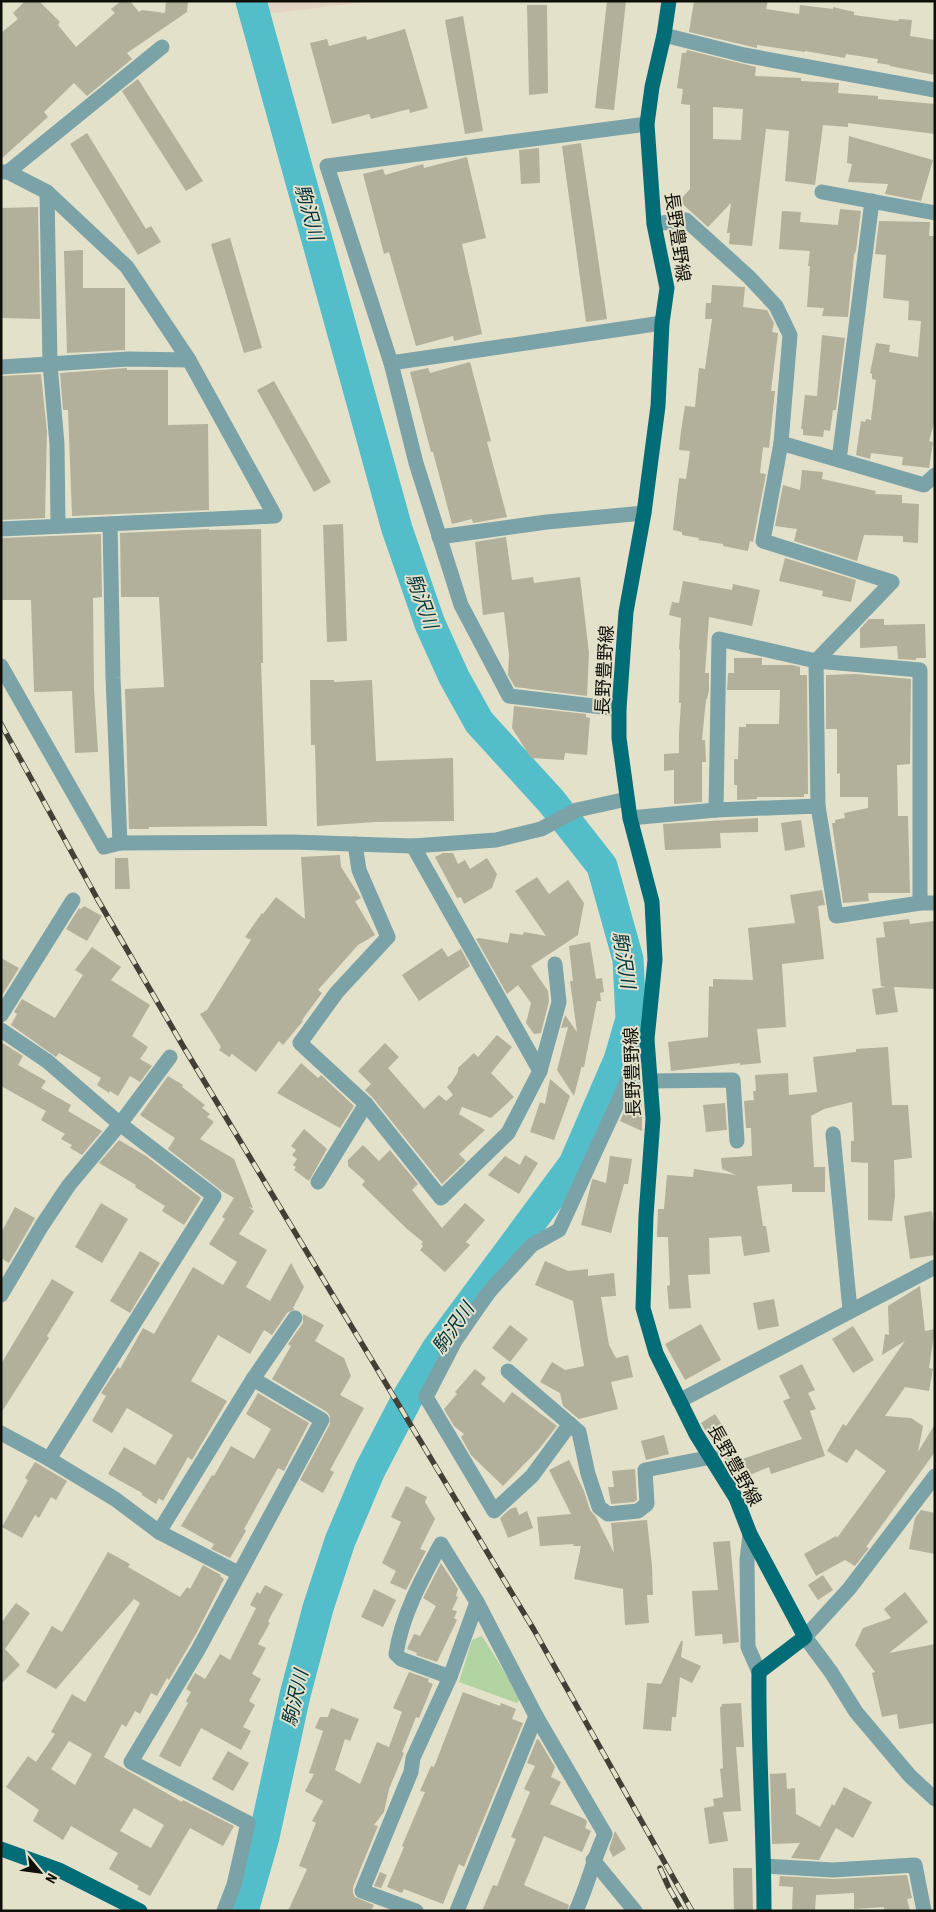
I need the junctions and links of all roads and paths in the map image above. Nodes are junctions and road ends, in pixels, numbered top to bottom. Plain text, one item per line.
1 (669, 1) edge
2 (664, 35) junction
3 (162, 47) dead end
4 (935, 90) edge
5 (647, 124) junction
6 (5, 172) edge
7 (46, 192) junction
8 (822, 192) dead end
9 (872, 201) junction
10 (935, 213) edge
11 (654, 224) junction
12 (662, 323) junction
13 (189, 360) junction
14 (390, 363) junction
15 (50, 364) junction
16 (1, 367) edge
17 (781, 442) junction
18 (839, 460) junction
19 (935, 475) edge
20 (644, 513) junction
21 (110, 524) junction
22 (58, 526) junction
23 (1, 529) edge
24 (439, 537) junction
25 (816, 661) junction
26 (1, 666) edge
27 (619, 709) junction
28 (627, 799) junction
29 (818, 806) junction
30 (716, 810) junction
31 (630, 818) junction
32 (120, 843) junction
33 (355, 844) junction
34 (413, 846) junction
35 (73, 900) dead end
36 (928, 903) edge
37 (555, 964) dead end
38 (2, 1012) edge
39 (1, 1030) edge
40 (647, 1039) junction
41 (170, 1057) dead end
42 (540, 1071) junction
43 (650, 1081) junction
44 (366, 1104) junction
45 (120, 1124) junction
46 (833, 1134) dead end
47 (737, 1141) dead end
48 (318, 1182) dead end
49 (935, 1267) edge
50 (1, 1295) edge
51 (850, 1310) junction
52 (294, 1318) dead end
53 (508, 1371) dead end
54 (253, 1379) junction
55 (679, 1401) junction
56 (570, 1424) junction
57 (1, 1432) edge
58 (712, 1457) junction
59 (49, 1459) junction
60 (935, 1476) edge
61 (159, 1532) junction
62 (750, 1534) junction
63 (238, 1573) junction
64 (477, 1602) junction
65 (805, 1637) junction
66 (759, 1672) junction
67 (450, 1677) junction
68 (536, 1716) junction
69 (935, 1800) edge
70 (1, 1849) edge
71 (593, 1860) junction
72 (764, 1866) junction
73 (140, 1911) edge
74 (224, 1911) edge
75 (416, 1911) edge
76 (457, 1911) edge
77 (576, 1911) edge
78 (635, 1911) edge
79 (764, 1911) edge
80 (924, 1911) edge

1 - 2 main road, 長野豊野線
2 - 4 street
2 - 5 main road, 長野豊野線
3 - 6 street
5 - 11 main road, 長野豊野線
5 - 14 street
6 - 7 street
7 - 13 street
7 - 15 street
8 - 9 street
9 - 10 street
9 - 18 street
11 - 12 main road, 長野豊野線
11 - 17 street
12 - 14 street
12 - 20 main road, 長野豊野線
13 - 15 street
13 - 21 street
14 - 24 street
15 - 16 street
15 - 22 street
17 - 18 street
17 - 25 street
18 - 19 street
20 - 24 street
20 - 27 main road, 長野豊野線
21 - 22 street
21 - 32 street
22 - 23 street
24 - 27 street
25 - 29 street
25 - 30 street
25 - 36 street
26 - 32 street
27 - 28 main road, 長野豊野線
28 - 31 main road, 長野豊野線
28 - 34 street
29 - 30 street
29 - 36 street
30 - 31 street
31 - 40 main road, 長野豊野線
32 - 33 street
33 - 34 street
33 - 44 street
34 - 42 street
35 - 38 street
37 - 42 street
39 - 45 street
40 - 43 main road, 長野豊野線
40 - 56 street
41 - 45 street
42 - 44 street
43 - 47 street
43 - 55 main road, 長野豊野線
44 - 48 street
45 - 50 street
45 - 59 street
46 - 51 street
49 - 51 street
51 - 55 street
52 - 54 street
53 - 56 street
54 - 61 street
54 - 63 street
55 - 58 main road, 長野豊野線
56 - 58 street
57 - 59 street
58 - 62 main road, 長野豊野線
59 - 61 street
60 - 65 street
61 - 63 street
62 - 65 main road, 長野豊野線
62 - 66 street
63 - 74 street
64 - 67 street
64 - 67 street
64 - 68 street
65 - 66 main road
65 - 69 street
66 - 72 main road
67 - 75 street
68 - 71 street
68 - 76 street
70 - 73 main road
71 - 77 street
71 - 78 street
72 - 79 main road
72 - 80 street

